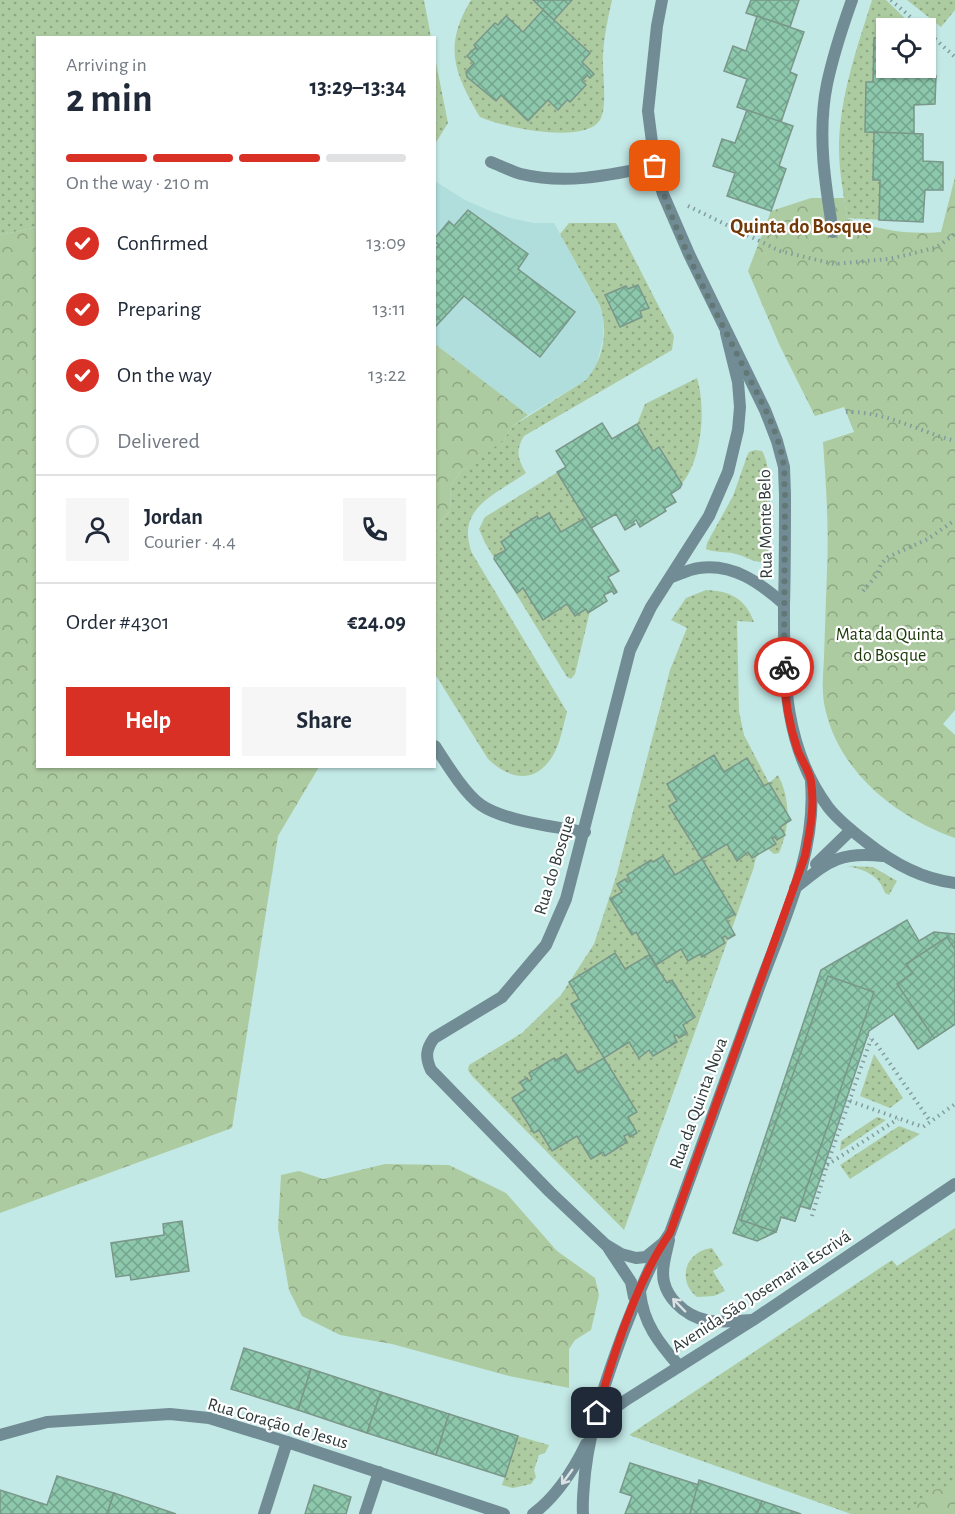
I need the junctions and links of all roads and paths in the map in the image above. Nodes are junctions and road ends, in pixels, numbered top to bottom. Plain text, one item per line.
1 (662, 0) edge
2 (852, 0) edge
3 (891, 0) edge
4 (911, 18) edge
5 (936, 40) edge
6 (955, 57) edge
7 (491, 162) dead end
8 (655, 166) junction
9 (663, 194) junction
10 (833, 232) dead end
11 (955, 234) edge
12 (726, 333) junction
13 (846, 412) dead end
14 (955, 441) edge
15 (955, 520) edge
16 (672, 577) junction
17 (863, 591) dead end
18 (784, 604) junction
19 (436, 748) edge
20 (810, 778) junction
21 (851, 830) junction
22 (585, 832) junction
23 (883, 856) junction
24 (955, 883) edge
25 (795, 888) junction
26 (850, 1101) junction
27 (955, 1104) edge
28 (899, 1118) junction
29 (930, 1121) junction
30 (827, 1166) junction
31 (955, 1184) edge
32 (812, 1216) dead end
33 (666, 1238) junction
34 (606, 1245) junction
35 (640, 1289) junction
36 (753, 1320) junction
37 (679, 1366) junction
38 (591, 1433) junction
39 (0, 1435) edge
40 (287, 1442) junction
41 (379, 1472) junction
42 (264, 1514) edge
43 (365, 1514) edge
44 (504, 1514) edge
45 (533, 1514) edge
46 (584, 1514) edge

1 - 8 street, Rua Monte Belo
2 - 10 street
3 - 4 path
5 - 6 path
7 - 8 street
8 - 9 street, Rua Monte Belo
9 - 11 path
9 - 12 street, Rua Monte Belo
12 - 16 street, Rua do Bosque
12 - 18 street, Rua Monte Belo
13 - 14 path
15 - 17 path
16 - 18 street
16 - 22 street, Rua do Bosque
18 - 20 street, Rua Monte Belo
19 - 22 street
20 - 21 street, Rua Monte Belo
20 - 25 street, Rua da Quinta Nova
21 - 23 street, Rua Monte Belo
21 - 25 street
22 - 34 street, Rua do Bosque
23 - 24 street, Rua Monte Belo
23 - 25 street
25 - 33 street, Rua da Quinta Nova
26 - 28 path
26 - 29 path
26 - 30 path
27 - 29 path
28 - 29 path
28 - 30 path
30 - 32 path
31 - 36 street, Avenida São Josemaria Escrivá
33 - 34 street, Rua do Bosque
33 - 35 street, Rua da Quinta Nova
36 -> 33 street
34 - 35 street
35 - 37 street
35 - 38 street, Rua da Quinta Nova
36 - 37 street, Avenida São Josemaria Escrivá
37 - 38 street, Avenida São Josemaria Escrivá
38 -> 45 street, Avenida São Josemaria Escrivá
38 - 46 street
39 - 40 street, Rua Coração de Jesus
40 - 41 street, Rua Coração de Jesus
40 - 42 street
41 - 43 street
41 - 44 street, Rua Coração de Jesus

